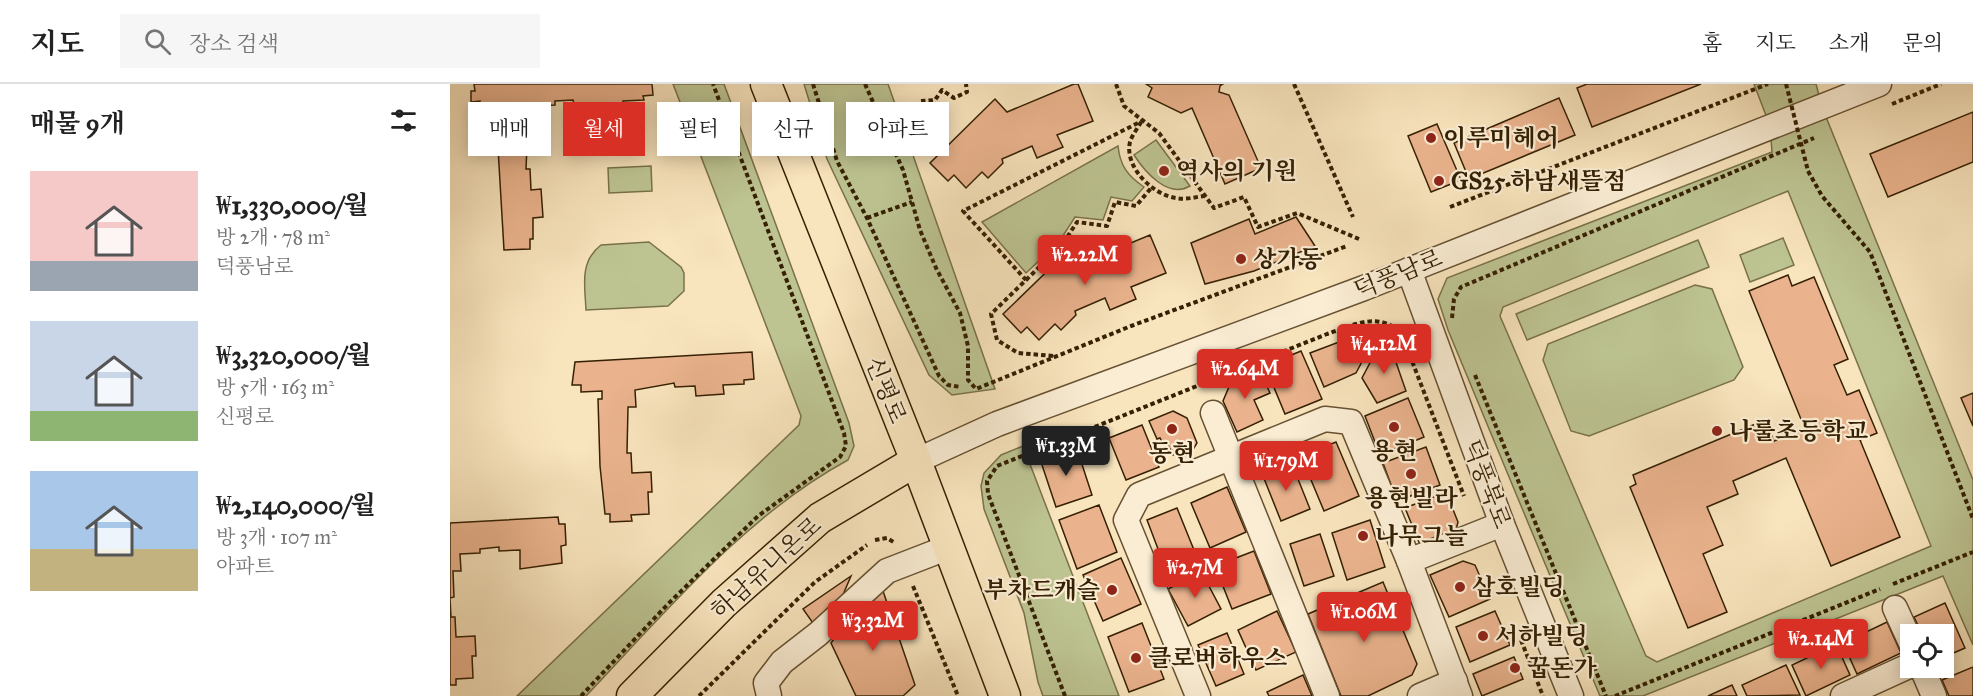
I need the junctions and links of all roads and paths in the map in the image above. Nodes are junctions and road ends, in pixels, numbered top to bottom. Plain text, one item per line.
1 (713, 84) edge
2 (766, 84) edge
3 (813, 84) edge
4 (865, 84) edge
5 (966, 84) edge
6 (1116, 84) edge
7 (1293, 84) edge
8 (1768, 84) edge
9 (1786, 84) edge
10 (1879, 84) edge
11 (1941, 84) edge
12 (921, 101) dead end
13 (1886, 107) dead end
14 (1142, 121) junction
15 (1820, 135) dead end
16 (1152, 187) junction
17 (1204, 196) junction
18 (912, 201) junction
19 (1450, 207) dead end
20 (1353, 217) dead end
21 (867, 218) junction
22 (1359, 239) dead end
23 (1347, 246) dead end
24 (1409, 270) junction
25 (1026, 280) junction
26 (1455, 326) dead end
27 (1397, 330) dead end
28 (1055, 357) junction
29 (1472, 368) dead end
30 (961, 387) dead end
31 (1213, 413) dead end
32 (1229, 458) junction
33 (916, 461) junction
34 (1973, 519) edge
35 (1502, 525) junction
36 (875, 540) dead end
37 (867, 545) dead end
38 (949, 547) junction
39 (1973, 552) edge
40 (1409, 561) junction
41 (904, 564) junction
42 (1895, 608) dead end
43 (1902, 624) edge
44 (1900, 670) edge
45 (1927, 678) edge
46 (1458, 689) edge
47 (581, 696) edge
48 (632, 696) edge
49 (699, 696) edge
50 (769, 696) edge
51 (958, 696) edge
52 (1005, 696) edge
53 (1065, 696) edge
54 (1198, 696) edge
55 (1327, 696) edge
56 (1420, 696) edge
57 (1570, 696) edge
58 (1606, 696) edge
59 (1615, 696) edge
60 (1842, 696) edge
61 (1935, 696) edge

1 - 47 path
2 - 33 main road, 신평로
3 - 21 path
4 - 18 path
5 - 12 path
6 - 14 path
7 - 20 path
8 - 19 path
9 - 34 path, bridge
10 - 24 street, 덕풍남로
11 - 13 path
14 - 16 path
14 - 17 path
14 - 25 path
15 - 26 path
16 - 17 path
16 - 25 path
17 - 22 path
18 - 21 path
18 - 28 path
21 - 30 path
23 - 28 path
24 - 33 street, 덕풍남로
24 - 35 street, 덕풍북로
25 - 28 path
27 - 53 path
29 - 58 path
31 - 32 street
32 - 40 street
32 - 54 street
32 - 55 street
33 - 38 main road, 신평로
33 - 48 main road, 하남유니온로
35 - 40 street
35 - 57 street, 덕풍북로
36 - 41 path
37 - 49 path
38 - 41 street
38 - 52 main road, 신평로
39 - 59 path
40 - 46 street
41 - 50 street
41 - 51 path
42 - 43 street
44 - 60 street
45 - 61 street
46 - 56 street

